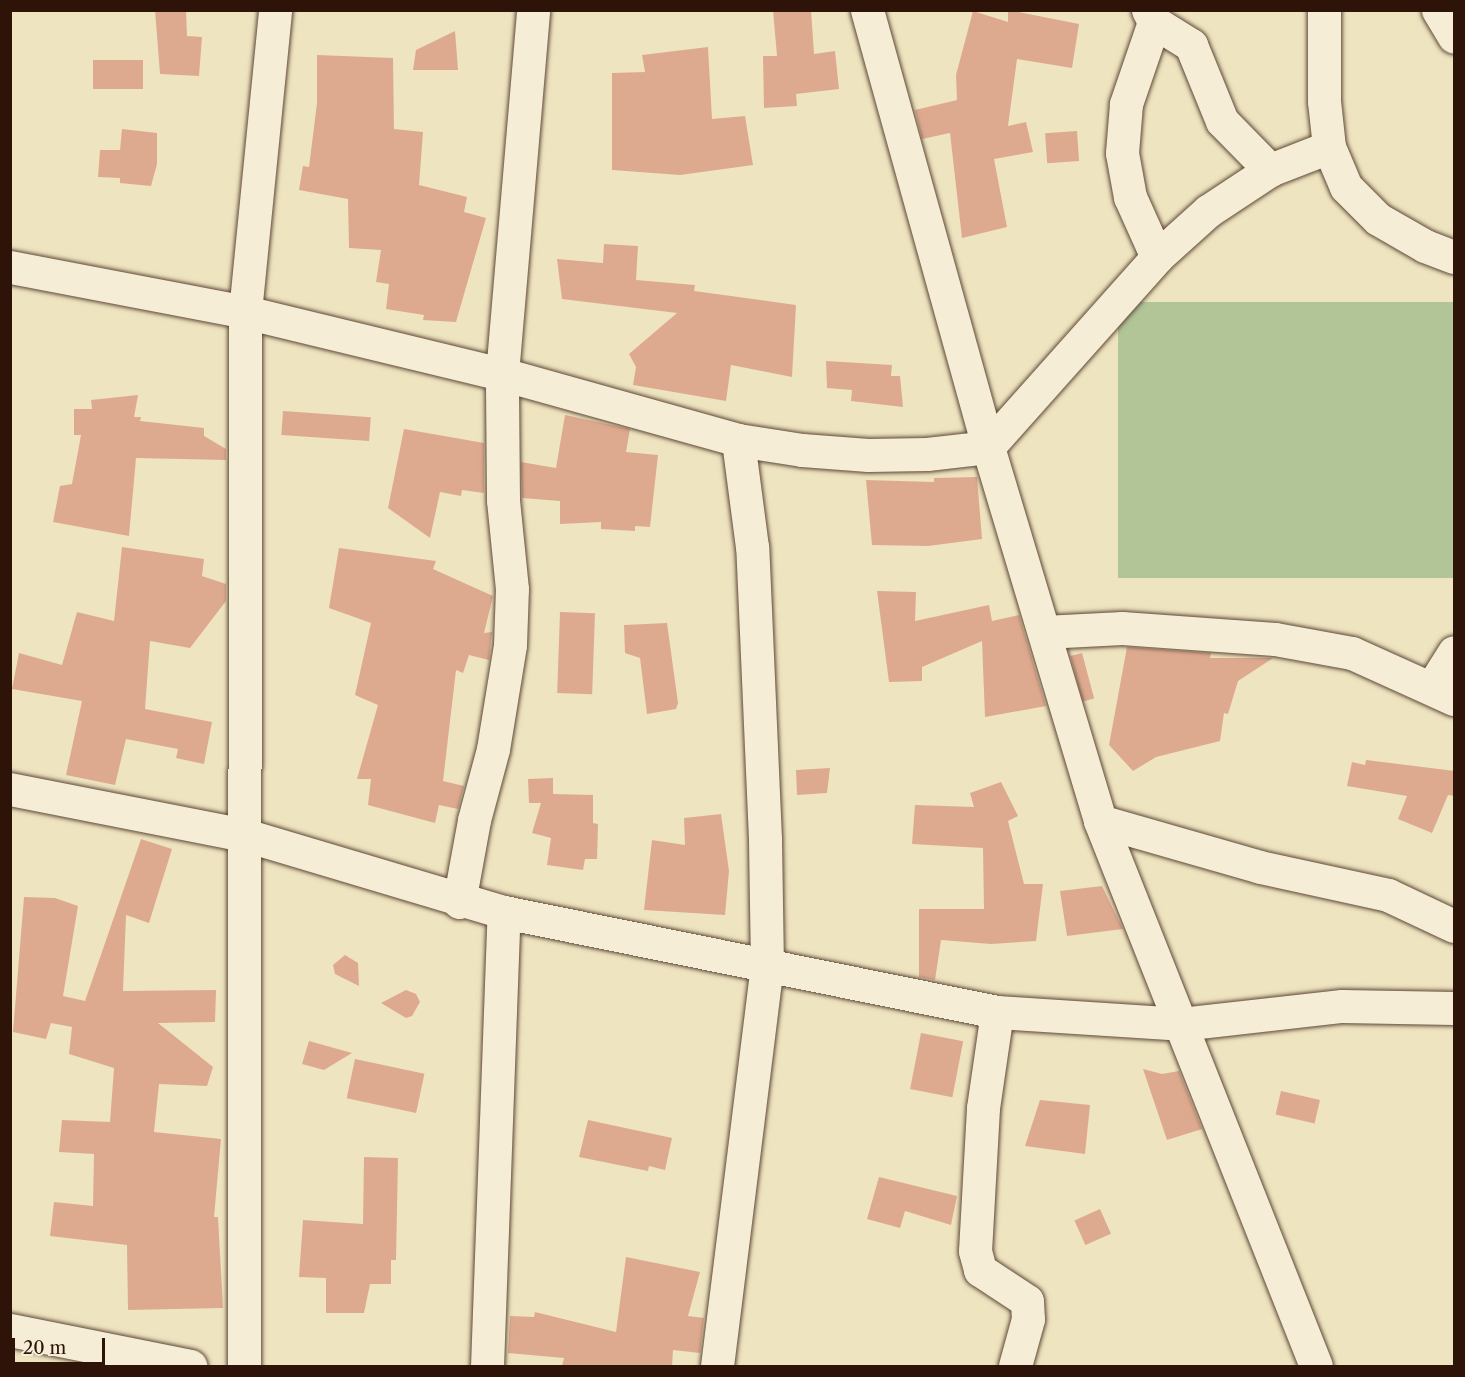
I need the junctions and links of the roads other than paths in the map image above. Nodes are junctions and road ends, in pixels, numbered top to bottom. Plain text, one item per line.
1 (275, 10) edge
2 (532, 10) edge
3 (867, 10) edge
4 (1324, 10) edge
5 (1438, 10) edge
6 (1151, 16) edge
7 (1455, 37) edge
8 (1329, 147) junction
9 (1270, 170) junction
10 (1157, 256) junction
11 (1455, 257) edge
12 (10, 267) edge
13 (245, 312) junction
14 (502, 374) junction
15 (738, 440) junction
16 (988, 447) junction
17 (1044, 632) junction
18 (1455, 652) edge
19 (1443, 693) edge
20 (10, 789) edge
21 (1100, 821) junction
22 (245, 836) junction
23 (459, 902) junction
24 (504, 912) junction
25 (1455, 926) edge
26 (767, 967) junction
27 (1455, 1008) edge
28 (997, 1012) junction
29 (1181, 1024) junction
30 (10, 1330) edge
31 (190, 1366) edge
32 (244, 1366) edge
33 (487, 1366) edge
34 (717, 1366) edge
35 (1015, 1366) edge
36 (1316, 1366) edge

1 - 13 street
2 - 14 street
3 - 16 street
4 - 8 street
5 - 7 street
6 - 9 street
6 - 10 street
8 - 9 street
8 - 11 street
9 - 10 street
10 - 16 street
12 - 13 street
13 - 14 street
13 - 22 street
14 - 15 street
14 - 23 street
15 - 16 street
15 - 26 street
16 - 17 street
17 - 19 street
17 - 21 street
18 - 19 street
20 - 22 street
21 - 25 street
21 - 29 street
22 - 23 street
22 - 32 street
23 - 24 street
24 - 26 street
24 - 33 street
26 - 28 street
26 - 34 street
27 - 29 street
28 - 29 street
28 - 35 street
29 - 36 street
30 - 31 street

